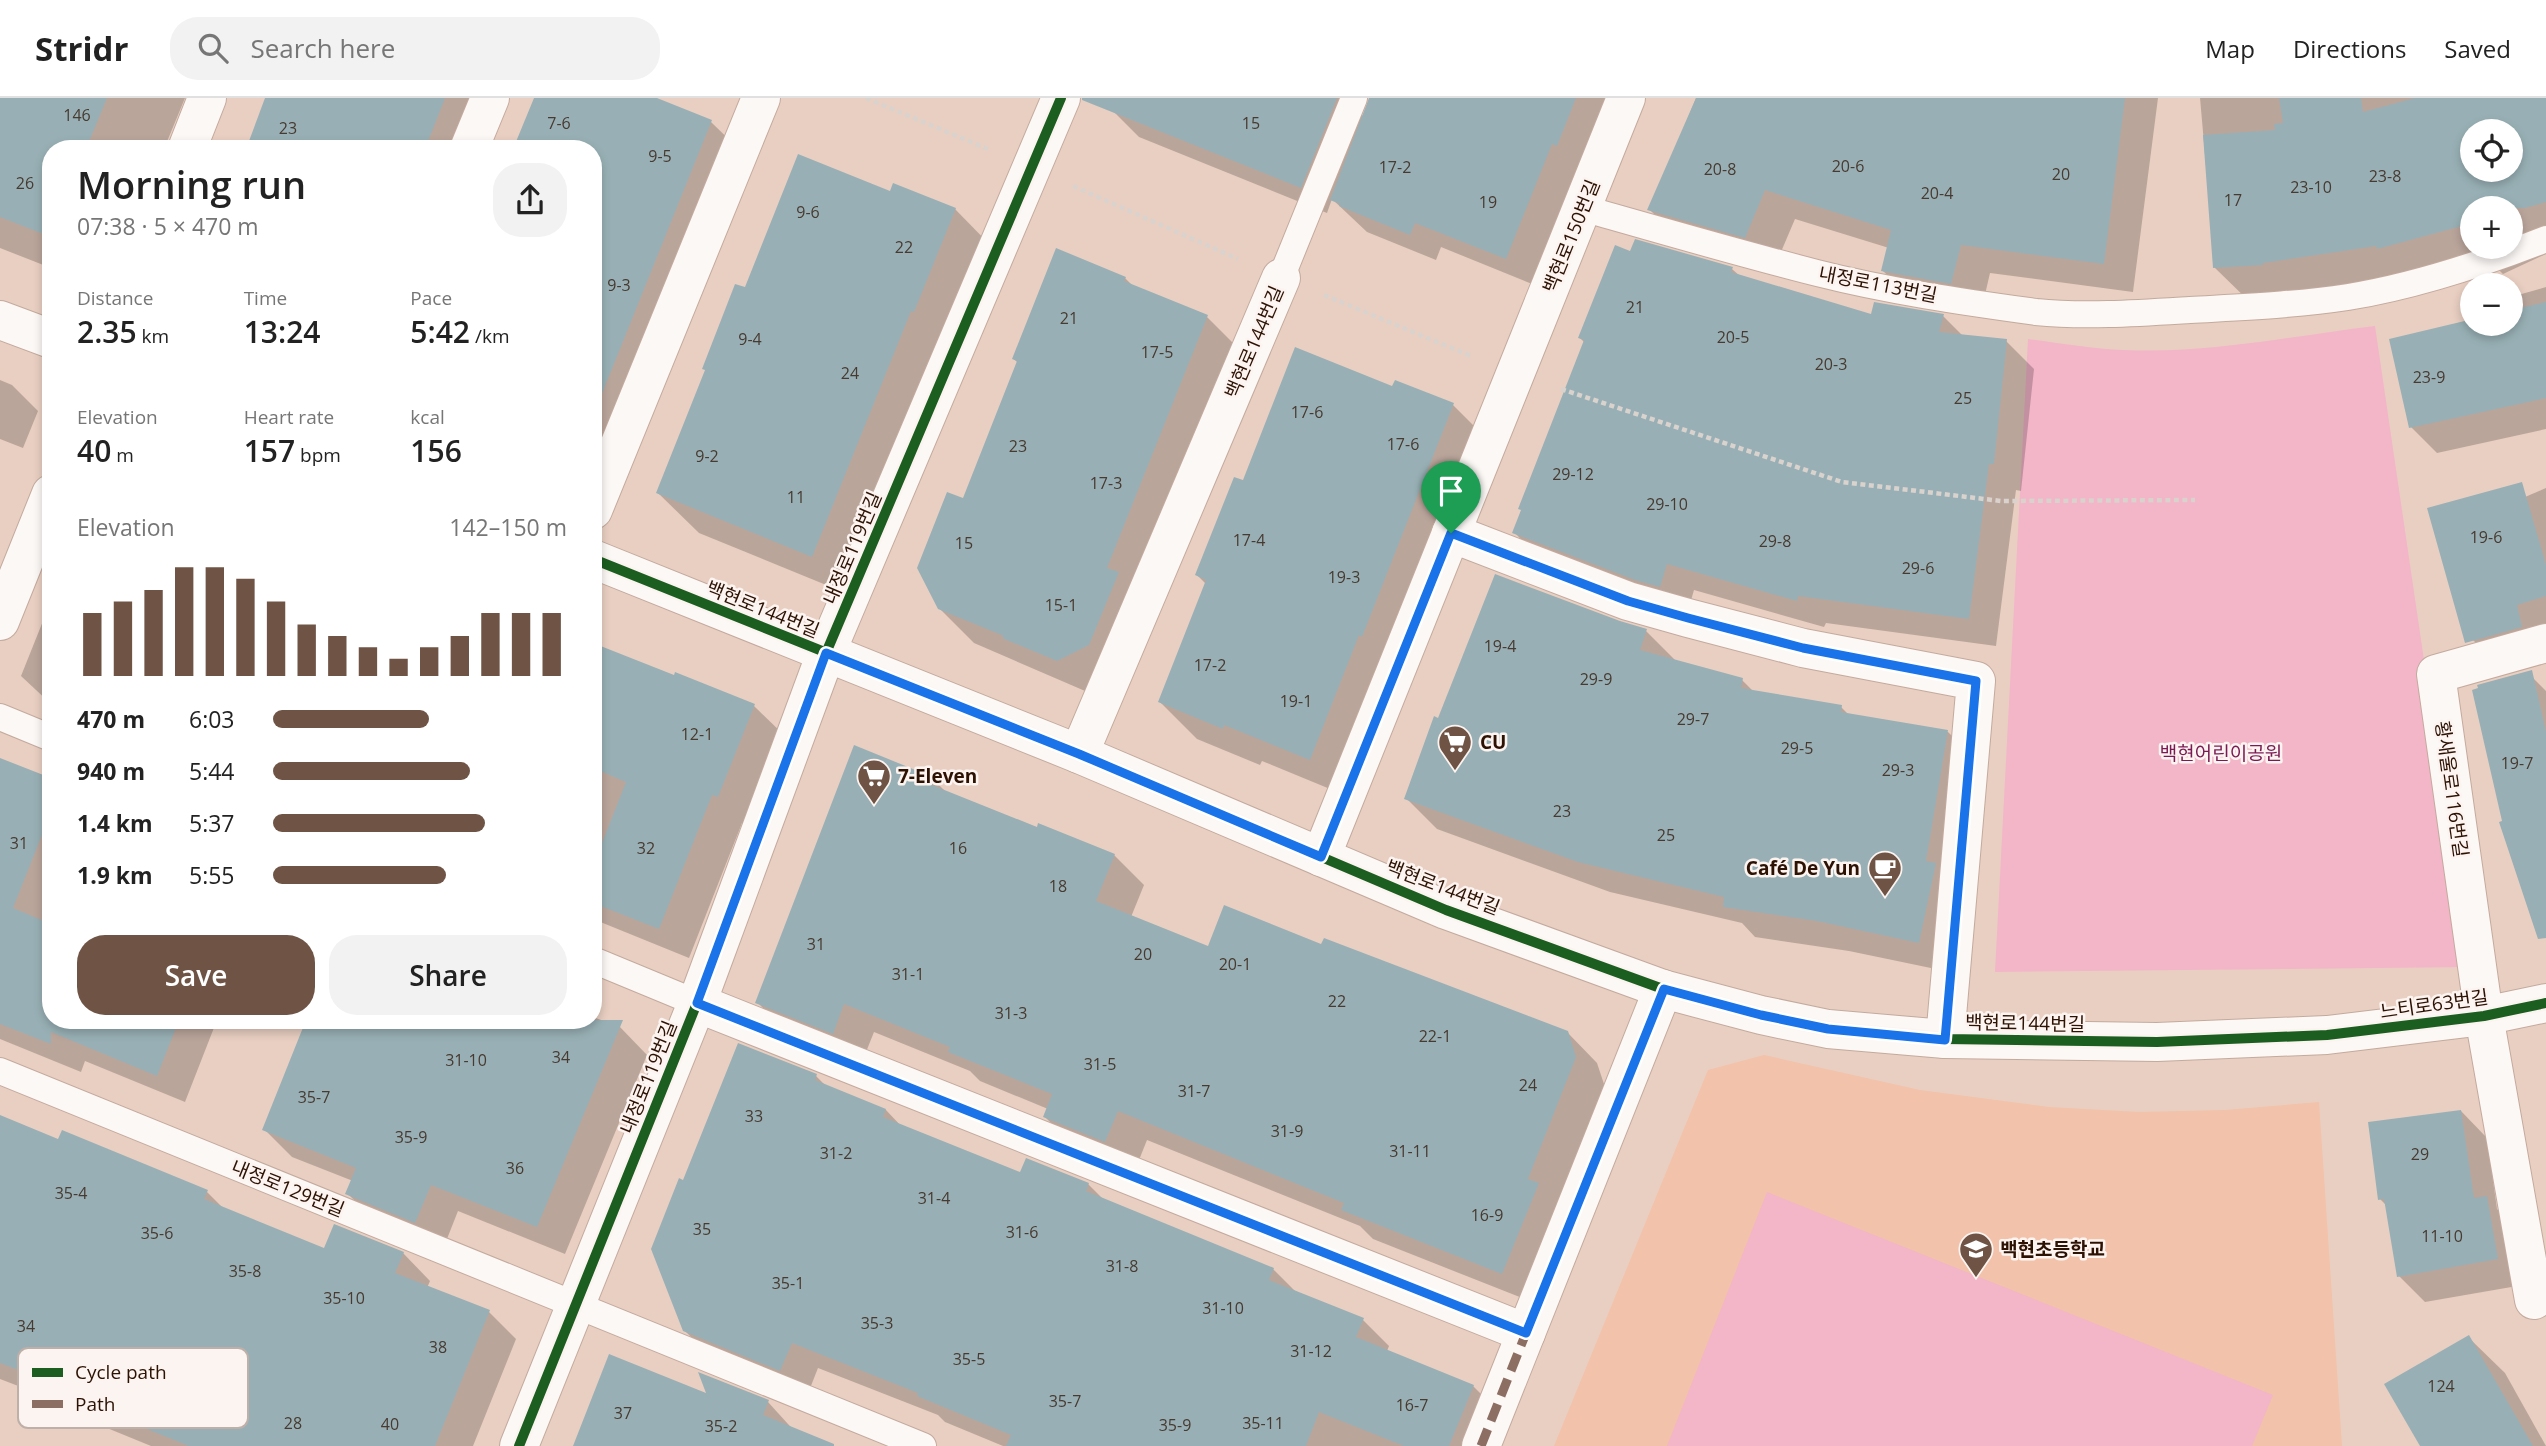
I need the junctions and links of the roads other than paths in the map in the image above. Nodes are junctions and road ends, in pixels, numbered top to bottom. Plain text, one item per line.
1 (207, 98) edge
2 (490, 98) edge
3 (761, 98) edge
4 (1061, 98) edge
5 (1354, 98) edge
6 (1626, 98) edge
7 (191, 140) edge
8 (473, 140) edge
9 (1582, 208) junction
10 (2546, 239) edge
11 (1281, 278) joint
12 (0, 320) edge
13 (42, 336) edge
14 (602, 488) edge
15 (42, 516) edge
16 (1451, 533) junction
17 (602, 563) edge
18 (0, 621) edge
19 (2546, 643) edge
20 (826, 653) junction
21 (0, 718) edge
22 (42, 734) edge
23 (1079, 754) junction
24 (1321, 857) junction
25 (602, 964) edge
26 (1664, 989) junction
27 (697, 1003) junction
28 (2546, 1003) edge
29 (2484, 1016) junction
30 (2327, 1035) joint
31 (1945, 1040) junction
32 (0, 1071) edge
33 (2540, 1299) edge
34 (576, 1304) junction
35 (1526, 1333) junction
36 (519, 1446) edge
37 (923, 1446) edge
38 (1481, 1446) edge

1 - 7 street
2 - 8 street
3 - 14 street
4 - 20 street, 내정로119번길
5 - 11 lane
6 - 9 street, 백현로150번길
9 - 10 lane, 내정로113번길
9 - 16 street, 백현로150번길
11 - 23 street, 백현로144번길
12 - 13 street
15 - 18 street
16 - 24 street
16 - 31 street, 백현로144번길
17 - 20 street, 백현로144번길
19 - 29 street, 황새울로116번길
20 - 23 street, 백현로144번길
20 - 27 street, 내정로119번길
21 - 22 lane
23 - 24 street, 백현로144번길
24 - 26 street, 백현로144번길
25 - 27 lane
26 - 31 street, 백현로144번길
26 - 35 street
27 - 34 street, 내정로119번길
27 - 35 street, 내정로119번길
28 - 29 street, 느티로63번길
29 - 30 street, 느티로63번길
29 - 33 street
30 - 31 street, 백현로144번길
32 - 34 lane, 내정로129번길
34 - 36 street, 내정로119번길
34 - 37 lane
35 - 38 street

